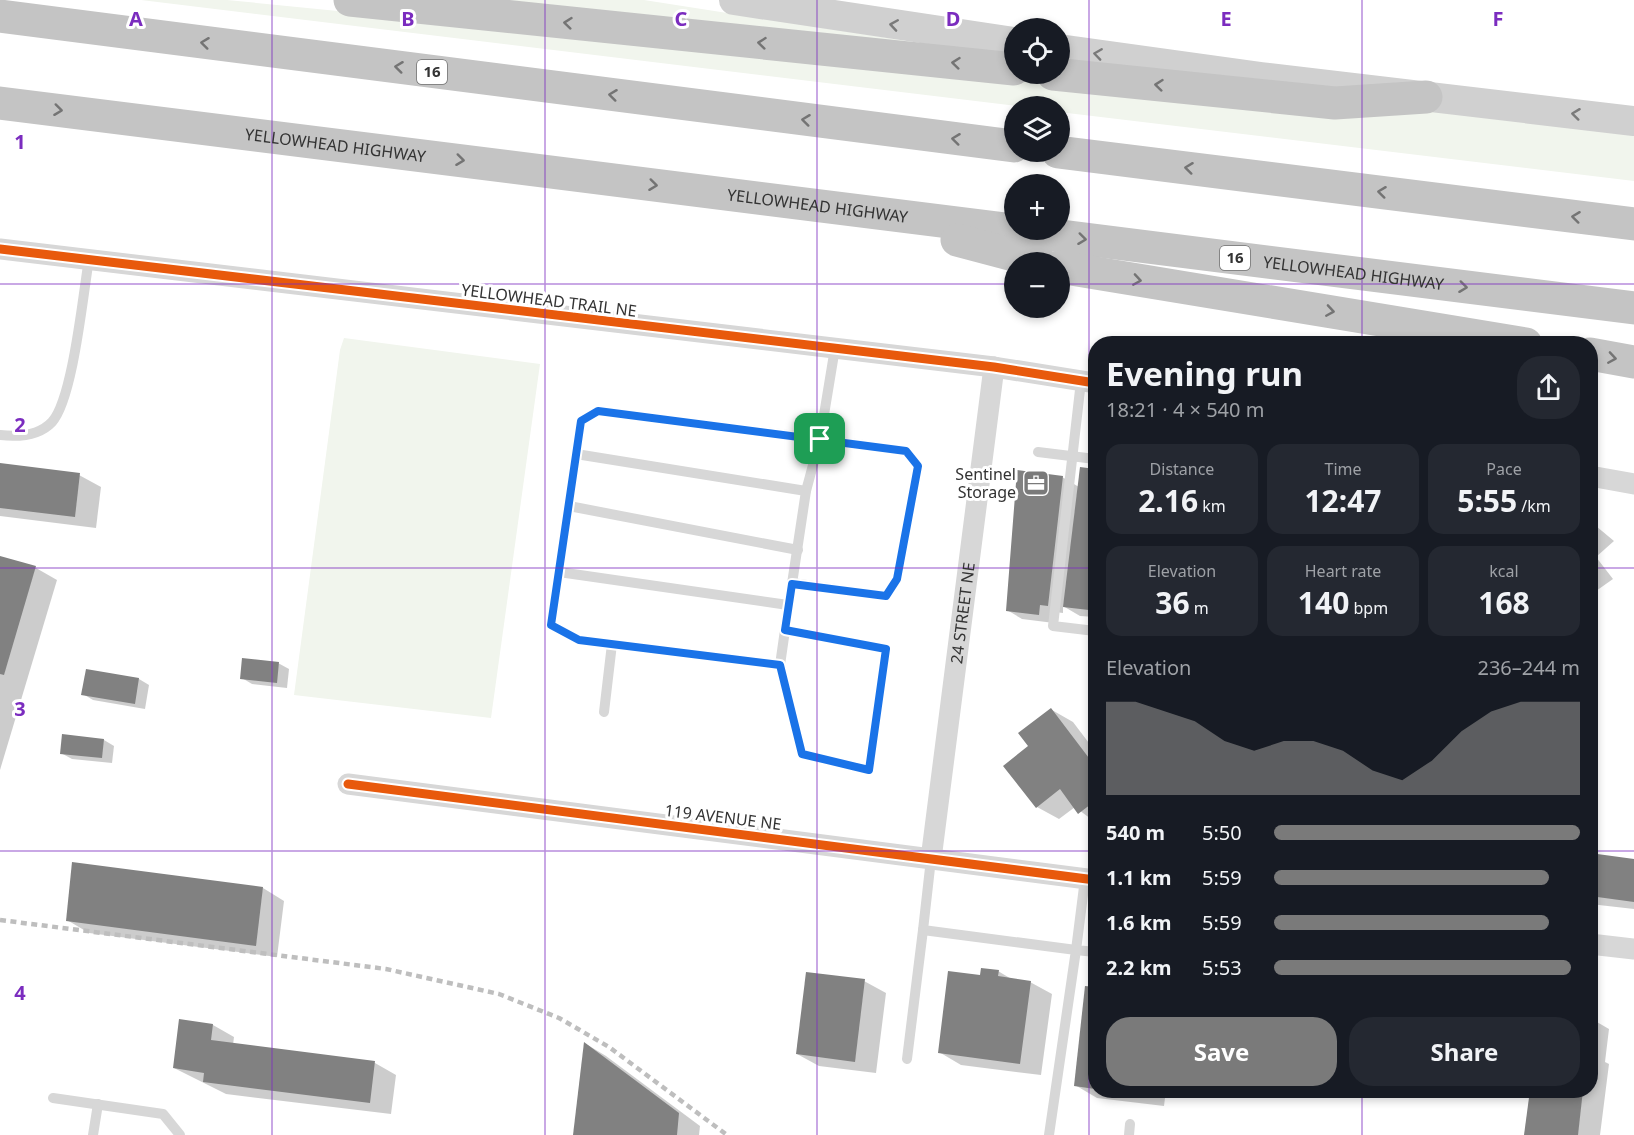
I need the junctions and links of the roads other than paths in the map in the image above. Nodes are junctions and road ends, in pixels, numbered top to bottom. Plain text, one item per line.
1 (350, 0) edge
2 (734, 0) edge
3 (0, 16) edge
4 (1004, 40) edge
5 (1070, 50) edge
6 (1004, 68) edge
7 (1070, 76) edge
8 (1426, 97) junction
9 (0, 103) edge
10 (1634, 121) edge
11 (1004, 145) edge
12 (1070, 154) edge
13 (836, 208) junction
14 (1634, 224) edge
15 (0, 249) edge
16 (1004, 252) edge
17 (89, 259) junction
18 (1070, 269) edge
19 (1634, 308) edge
20 (1477, 336) edge
21 (835, 348) junction
22 (1598, 355) edge
23 (1634, 362) edge
24 (994, 367) junction
25 (1088, 382) edge
26 (0, 435) edge
27 (820, 439) junction
28 (1038, 453) dead end
29 (576, 454) junction
30 (1073, 457) junction
31 (1088, 458) edge
32 (1598, 477) edge
33 (1634, 484) edge
34 (806, 491) junction
35 (569, 506) junction
36 (798, 550) junction
37 (559, 572) junction
38 (792, 584) junction
39 (788, 605) junction
40 (785, 630) junction
41 (1088, 630) edge
42 (612, 644) junction
43 (780, 665) junction
44 (604, 712) dead end
45 (348, 784) dead end
46 (930, 859) junction
47 (1088, 879) edge
48 (1088, 889) edge
49 (923, 930) junction
50 (1598, 945) edge
51 (1634, 949) edge
52 (1076, 950) junction
53 (1088, 951) edge
54 (907, 1059) dead end
55 (54, 1098) dead end
56 (98, 1104) junction
57 (93, 1135) edge
58 (180, 1135) edge
59 (1049, 1135) edge

6 -> 1 highway
4 -> 2 main road
11 -> 3 highway, 16
8 -> 5 main road
8 -> 7 highway
10 -> 8 main road
9 -> 13 highway, YELLOWHEAD HIGHWAY / 16
14 -> 12 highway
13 - 16 highway
13 -> 19 highway, YELLOWHEAD HIGHWAY / 16
15 - 17 street, YELLOWHEAD TRAIL NE
17 - 21 street, YELLOWHEAD TRAIL NE
17 - 26 lane
18 -> 20 highway
21 - 24 street, YELLOWHEAD TRAIL NE
21 - 27 lane
22 -> 23 highway
24 - 25 street, YELLOWHEAD TRAIL NE
24 - 46 street, 24 STREET NE
25 - 30 lane
27 - 29 lane
27 - 34 lane
27 - 38 lane
28 - 30 lane
29 - 34 lane
29 - 35 lane
30 - 31 lane
30 - 41 lane
32 - 33 street
34 - 36 lane
35 - 36 lane
35 - 37 lane
36 - 38 lane
37 - 39 lane
37 - 42 lane
38 - 39 lane
39 - 40 lane
40 - 43 lane
40 - 43 lane
42 - 43 lane
42 - 44 lane
45 - 46 street, 119 AVENUE NE
46 - 47 street, 119 AVENUE NE
46 - 49 lane
48 - 52 lane
49 - 52 lane
49 - 54 lane
50 - 51 street
52 - 53 lane
52 - 59 lane
55 - 56 lane
56 - 57 lane
56 - 58 lane

